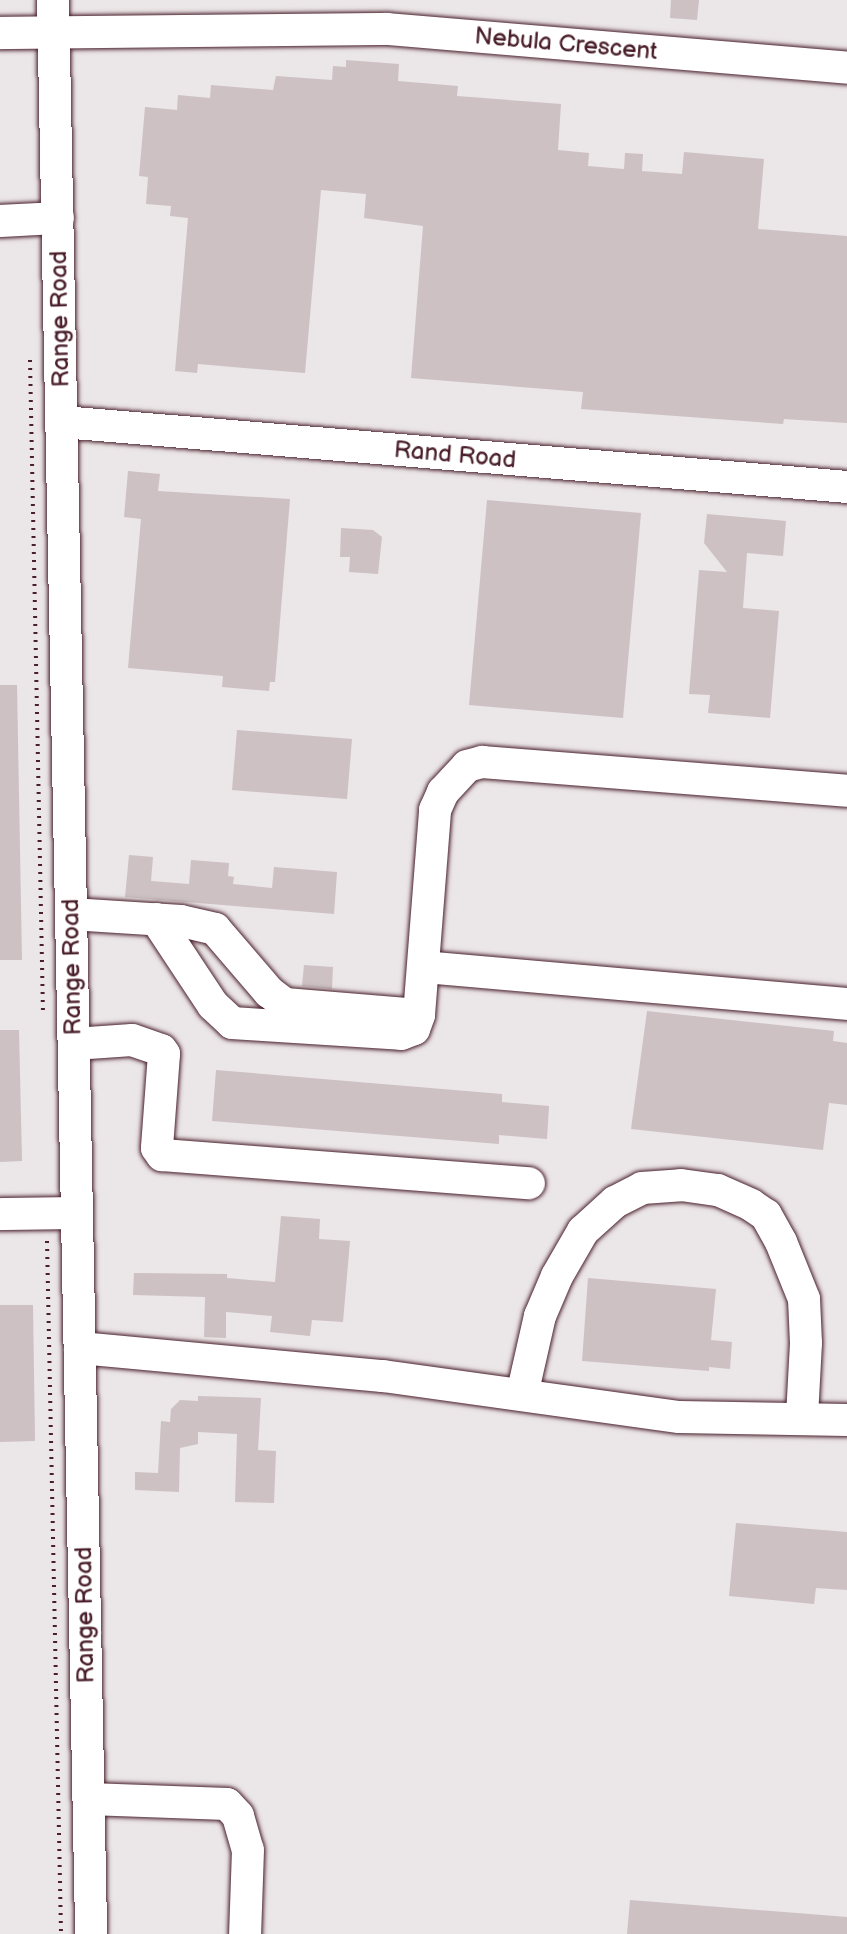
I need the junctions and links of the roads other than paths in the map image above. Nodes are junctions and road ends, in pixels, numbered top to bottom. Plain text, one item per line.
1 (286, 14) edge
2 (54, 16) edge
3 (0, 33) edge
4 (847, 68) edge
5 (58, 218) junction
6 (0, 221) edge
7 (62, 422) junction
8 (847, 487) edge
9 (847, 791) edge
10 (71, 914) junction
11 (156, 919) junction
12 (424, 967) junction
13 (847, 1004) edge
14 (419, 1015) junction
15 (88, 1044) junction
16 (529, 1183) dead end
17 (77, 1213) junction
18 (0, 1214) edge
19 (80, 1348) junction
20 (522, 1395) junction
21 (802, 1418) junction
22 (847, 1420) edge
23 (89, 1799) junction
24 (91, 1934) edge
25 (245, 1934) edge

1 - 2 street, Nebula Crescent
1 - 4 street, Nebula Crescent
2 - 3 street, Nebula Crescent
2 - 5 street, Range Road
5 - 6 street
5 - 7 street, Range Road
7 - 8 street, Rand Road
7 - 10 street, Range Road
9 - 12 street
10 - 11 street
10 - 15 street, Range Road
11 - 14 street
11 - 14 street
12 - 13 street
12 - 14 street
15 - 16 street
15 - 17 street, Range Road
17 - 18 street
17 - 19 street, Range Road
19 - 20 street
19 - 23 street, Range Road
20 - 21 street
20 - 21 street
21 - 22 street
23 - 24 street, Range Road
23 - 25 street

